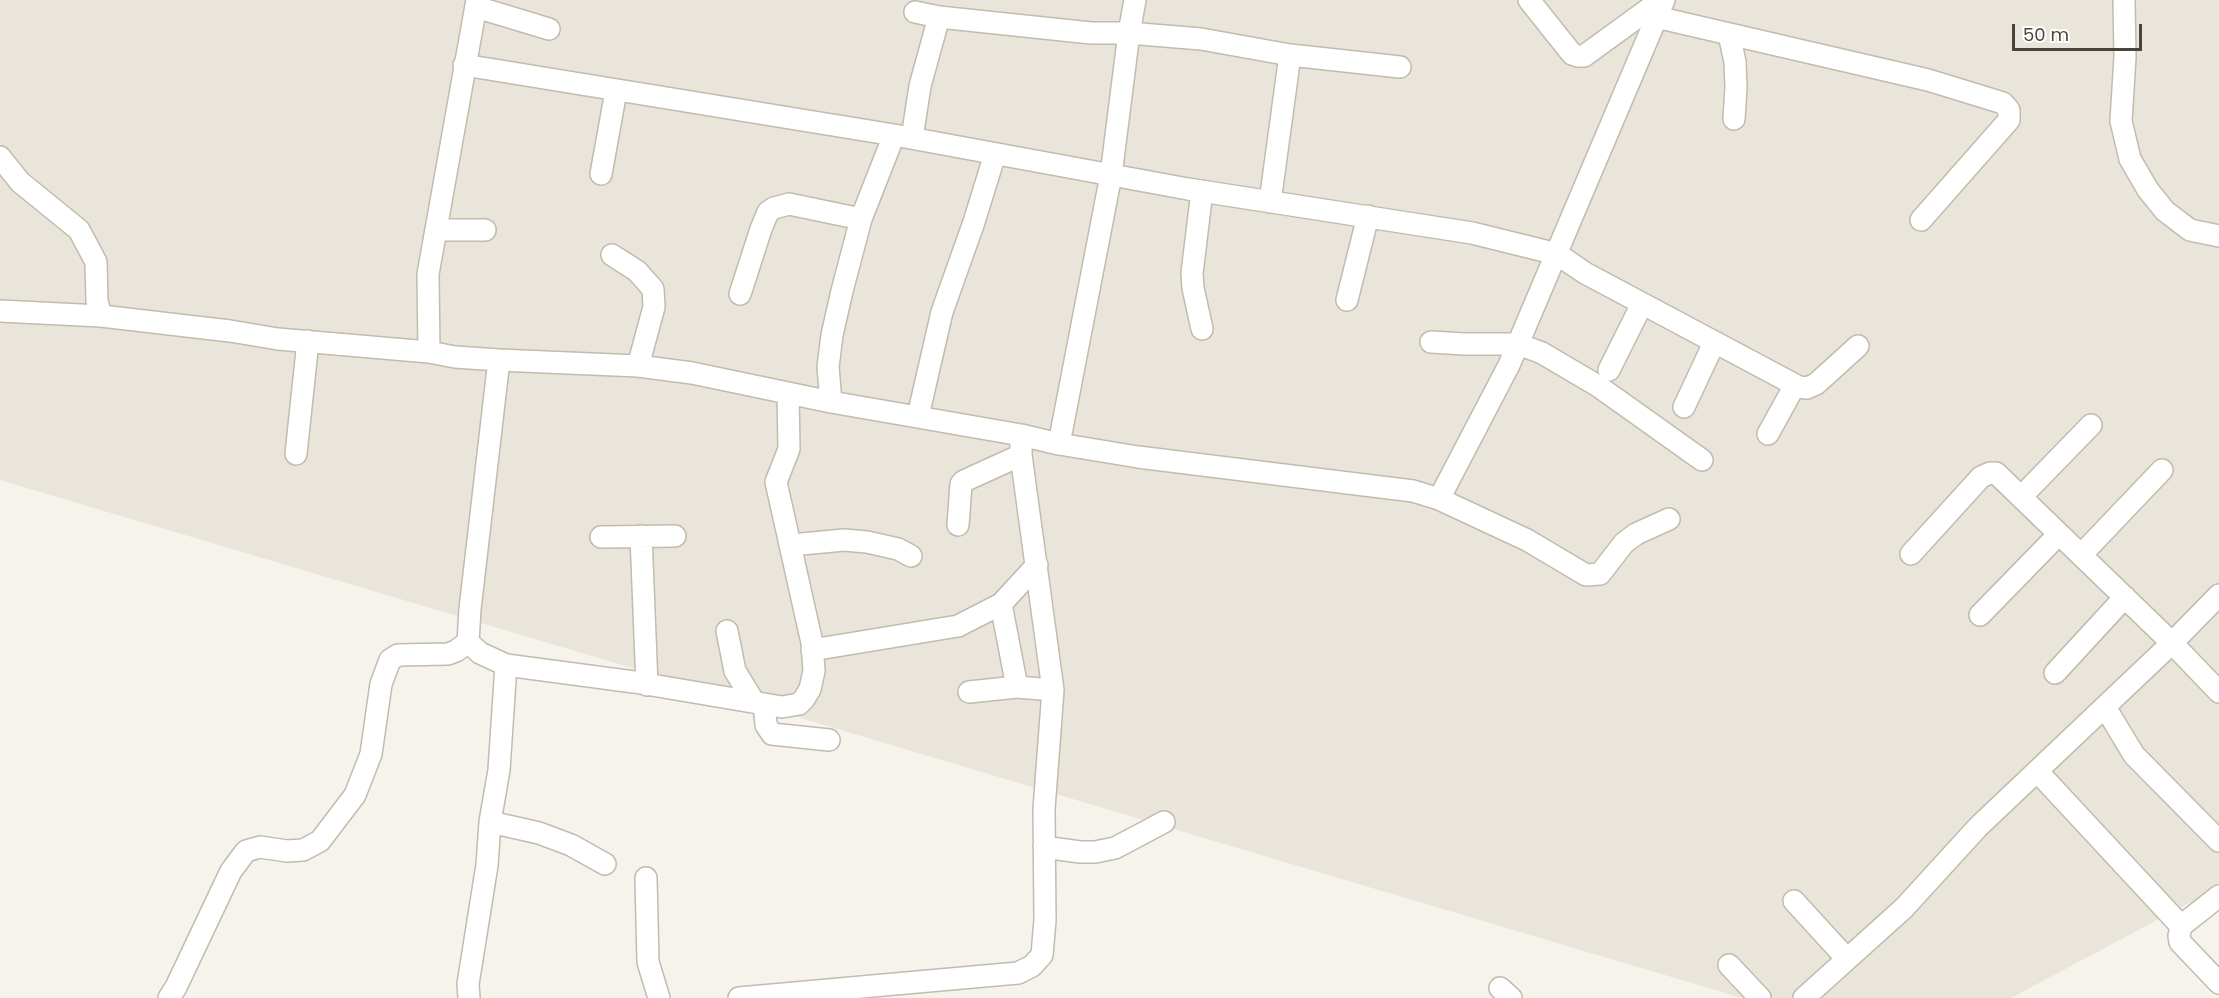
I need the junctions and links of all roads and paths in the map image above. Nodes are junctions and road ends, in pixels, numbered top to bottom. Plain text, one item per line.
1 (1136, 0) edge
2 (1529, 0) edge
3 (2124, 0) edge
4 (476, 3) edge
5 (1660, 6) edge
6 (915, 12) dead end
7 (939, 17) junction
8 (549, 29) dead end
9 (1129, 33) junction
10 (1729, 34) junction
11 (1290, 55) junction
12 (464, 65) junction
13 (1400, 67) dead end
14 (616, 91) junction
15 (1734, 119) dead end
16 (903, 137) junction
17 (996, 154) junction
18 (0, 158) edge
19 (601, 174) dead end
20 (1111, 176) junction
21 (1202, 191) junction
22 (1270, 202) junction
23 (1368, 216) junction
24 (861, 219) junction
25 (1921, 220) dead end
26 (437, 230) junction
27 (485, 230) dead end
28 (2219, 236) edge
29 (1557, 254) junction
30 (612, 255) dead end
31 (740, 294) dead end
32 (1347, 300) dead end
33 (1642, 304) junction
34 (0, 311) edge
35 (101, 316) junction
36 (1202, 329) dead end
37 (308, 341) junction
38 (1431, 342) dead end
39 (1714, 343) junction
40 (1518, 344) junction
41 (1858, 346) dead end
42 (429, 352) junction
43 (499, 360) junction
44 (638, 366) junction
45 (1609, 370) dead end
46 (1795, 385) junction
47 (788, 393) junction
48 (831, 402) junction
49 (1684, 407) dead end
50 (918, 416) junction
51 (2091, 425) dead end
52 (1768, 434) dead end
53 (1059, 444) junction
54 (1021, 445) junction
55 (296, 454) dead end
56 (1702, 460) dead end
57 (2162, 470) dead end
58 (2021, 497) junction
59 (1439, 499) junction
60 (1669, 519) dead end
61 (958, 525) dead end
62 (2059, 534) junction
63 (675, 536) dead end
64 (601, 537) dead end
65 (641, 537) junction
66 (791, 545) junction
67 (1911, 554) dead end
68 (911, 555) dead end
69 (2080, 555) junction
70 (1037, 565) junction
71 (2219, 595) edge
72 (2125, 597) junction
73 (1001, 604) junction
74 (1980, 615) dead end
75 (727, 631) dead end
76 (468, 642) junction
77 (2172, 643) junction
78 (812, 650) junction
79 (506, 665) junction
80 (2055, 673) dead end
81 (648, 685) junction
82 (1017, 687) junction
83 (1053, 690) junction
84 (969, 692) dead end
85 (2219, 692) edge
86 (759, 703) junction
87 (2105, 707) junction
88 (829, 740) dead end
89 (2037, 771) junction
90 (490, 822) junction
91 (1164, 822) dead end
92 (2219, 841) edge
93 (1044, 847) junction
94 (605, 864) dead end
95 (646, 878) dead end
96 (2219, 896) edge
97 (1794, 901) dead end
98 (2181, 926) junction
99 (1847, 959) junction
100 (1729, 965) dead end
101 (2219, 982) edge
102 (866, 993) edge
103 (169, 998) edge
104 (469, 998) edge
105 (659, 998) edge
106 (739, 998) edge
107 (1760, 998) edge
108 (1804, 998) edge

1 - 9 street
2 - 5 street
3 - 28 street
4 - 8 street
4 - 12 street
5 - 10 street
5 - 29 street
6 - 7 street
7 - 9 street
7 - 16 street
9 - 11 street
9 - 20 street
10 - 15 street
10 - 25 street
11 - 13 street
11 - 22 street
12 - 14 street
12 - 26 street
14 - 16 street
14 - 19 street
16 - 17 street
16 - 24 street
17 - 20 street
17 - 50 street
18 - 35 street
20 - 21 street
20 - 53 street
21 - 22 street
21 - 36 street
22 - 23 street
23 - 29 street
23 - 32 street
24 - 31 street
24 - 48 street
26 - 27 street
26 - 42 street
29 - 33 street
29 - 40 street
30 - 44 street
33 - 39 street
33 - 45 street
34 - 35 street
35 - 37 street
37 - 42 street
37 - 55 street
38 - 40 street
39 - 46 street
39 - 49 street
40 - 56 street
40 - 59 street
41 - 46 street
42 - 43 street
43 - 44 street
43 - 76 street
44 - 47 street
46 - 52 street
47 - 48 street
47 - 66 street
48 - 50 street
50 - 54 street
51 - 58 street
53 - 54 street
53 - 59 street
54 - 61 street
54 - 70 street
57 - 69 street
58 - 62 street
58 - 67 street
59 - 60 street
62 - 69 street
62 - 74 street
63 - 65 street
64 - 65 street
65 - 81 street
66 - 68 street
66 - 78 street
69 - 72 street
70 - 73 street
70 - 83 street
71 - 77 street
72 - 77 street
72 - 80 street
73 - 78 street
73 - 82 street
75 - 86 street
76 - 79 street
76 - 103 street
77 - 85 street
77 - 87 street
78 - 86 street
79 - 81 street
79 - 90 street
81 - 86 street
82 - 83 street
82 - 84 street
83 - 93 street
86 - 88 street
87 - 89 street
87 - 92 street
89 - 98 street
89 - 99 street
90 - 94 street
90 - 104 street
91 - 93 street
93 - 102 street
95 - 105 street
96 - 98 street
97 - 99 street
98 - 101 street
99 - 108 street
100 - 107 street
102 - 106 street

